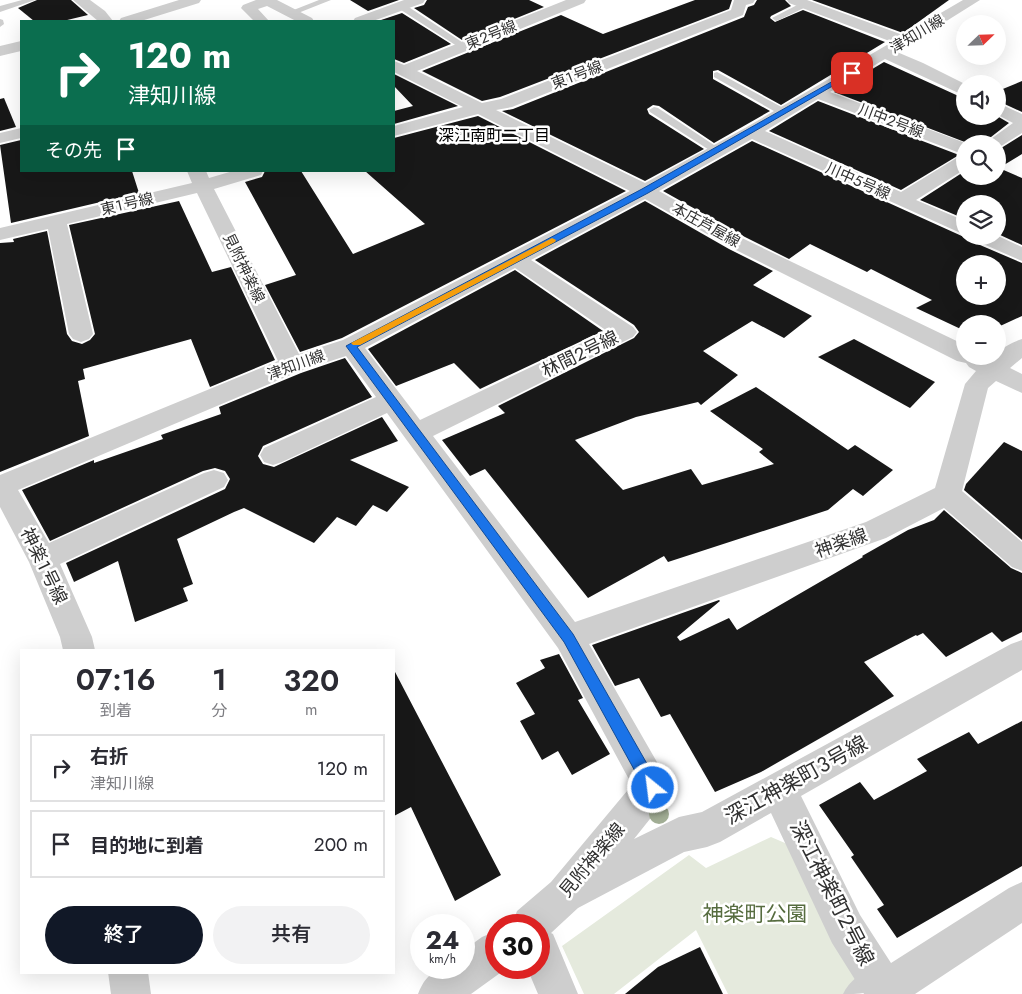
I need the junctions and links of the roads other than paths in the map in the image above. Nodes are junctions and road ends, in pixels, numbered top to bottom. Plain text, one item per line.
1 (31, 0) edge
2 (80, 0) edge
3 (194, 0) edge
4 (266, 0) edge
5 (327, 0) edge
6 (418, 0) edge
7 (579, 0) edge
8 (973, 0) edge
9 (737, 1) edge
10 (800, 2) edge
11 (401, 6) junction
12 (0, 9) edge
13 (290, 13) junction
14 (776, 18) dead end
15 (105, 20) edge
16 (129, 20) edge
17 (261, 20) edge
18 (305, 20) edge
19 (363, 20) edge
20 (904, 41) junction
21 (20, 46) edge
22 (463, 46) junction
23 (0, 51) edge
24 (886, 53) junction
25 (398, 68) edge
26 (717, 75) dead end
27 (956, 86) edge
28 (818, 93) junction
29 (480, 109) junction
30 (654, 110) dead end
31 (1006, 112) edge
32 (785, 113) junction
33 (1022, 120) edge
34 (1022, 125) edge
35 (395, 132) edge
36 (751, 132) junction
37 (20, 133) edge
38 (1006, 135) edge
39 (0, 138) edge
40 (956, 146) edge
41 (718, 151) junction
42 (956, 167) edge
43 (246, 172) edge
44 (199, 178) edge
45 (645, 191) junction
46 (902, 200) junction
47 (56, 220) junction
48 (956, 225) edge
49 (0, 234) edge
50 (1006, 244) edge
51 (1018, 248) edge
52 (516, 259) junction
53 (81, 334) dead end
54 (351, 346) junction
55 (1022, 347) edge
56 (956, 351) edge
57 (292, 365) junction
58 (985, 365) edge
59 (993, 369) junction
60 (1022, 384) edge
61 (392, 400) junction
62 (416, 433) junction
63 (273, 455) dead end
64 (214, 480) dead end
65 (1, 486) edge
66 (947, 494) junction
67 (43, 559) junction
68 (1022, 559) edge
69 (569, 638) junction
70 (79, 649) edge
71 (1022, 654) edge
72 (779, 790) junction
73 (564, 895) junction
74 (1022, 901) edge
75 (543, 914) edge
76 (485, 959) edge
77 (128, 974) edge
78 (550, 975) edge
79 (876, 989) edge
80 (130, 994) edge
81 (438, 994) edge
82 (558, 994) edge

1 - 12 lane
2 - 15 street
3 - 16 street
4 - 13 street
4 - 17 street
5 - 13 lane
6 - 11 street
7 - 22 street, 東２号線
8 - 20 street, 津知川線
9 - 29 street, 東１号線
10 - 14 lane
10 - 20 street
11 - 19 street
11 - 22 lane
13 - 18 street
20 - 24 street, 津知川線
21 - 23 street
22 - 25 street, 東２号線
24 - 27 street
24 - 28 street, 津知川線
25 - 29 street, 本庄芦屋線
26 - 32 lane
28 - 32 street, 津知川線
28 - 40 street, 川中２号線
29 - 35 street, 東１号線
29 - 45 street, 本庄芦屋線
30 - 41 lane
31 - 33 street
32 - 36 street, 津知川線
34 - 38 street
36 - 41 street, 津知川線
36 - 46 street, 川中５号線
37 - 39 street
41 - 45 street, 津知川線
42 - 46 street
43 - 44 street, 東１号線
44 - 47 street, 東１号線
44 - 57 street, 見附神楽線
45 - 52 street, 津知川線
45 - 56 street, 本庄芦屋線
46 - 48 street, 川中５号線
47 - 49 street, 東１号線
47 - 53 street
50 - 51 street
52 - 54 street, 津知川線
52 - 62 street, 林間２号線
54 - 57 street, 津知川線
54 - 61 street, 見附神楽線
55 - 59 street
57 - 65 street, 津知川線
58 - 59 street, 本庄芦屋線
59 - 60 street, 本庄芦屋線
59 - 66 street
61 - 62 street, 見附神楽線
61 - 63 street
62 - 69 street, 見附神楽線
64 - 67 street
65 - 67 street, 神楽１号線
66 - 68 street
66 - 69 street, 神楽線
67 - 70 street, 神楽１号線
69 - 73 street, 見附神楽線
71 - 72 street, 深江神楽町３号線
72 - 73 street, 深江神楽町３号線
72 - 79 street, 深江神楽町２号線
73 - 75 street, 見附神楽線
74 - 79 street
76 - 81 street
77 - 80 street
78 - 82 street

